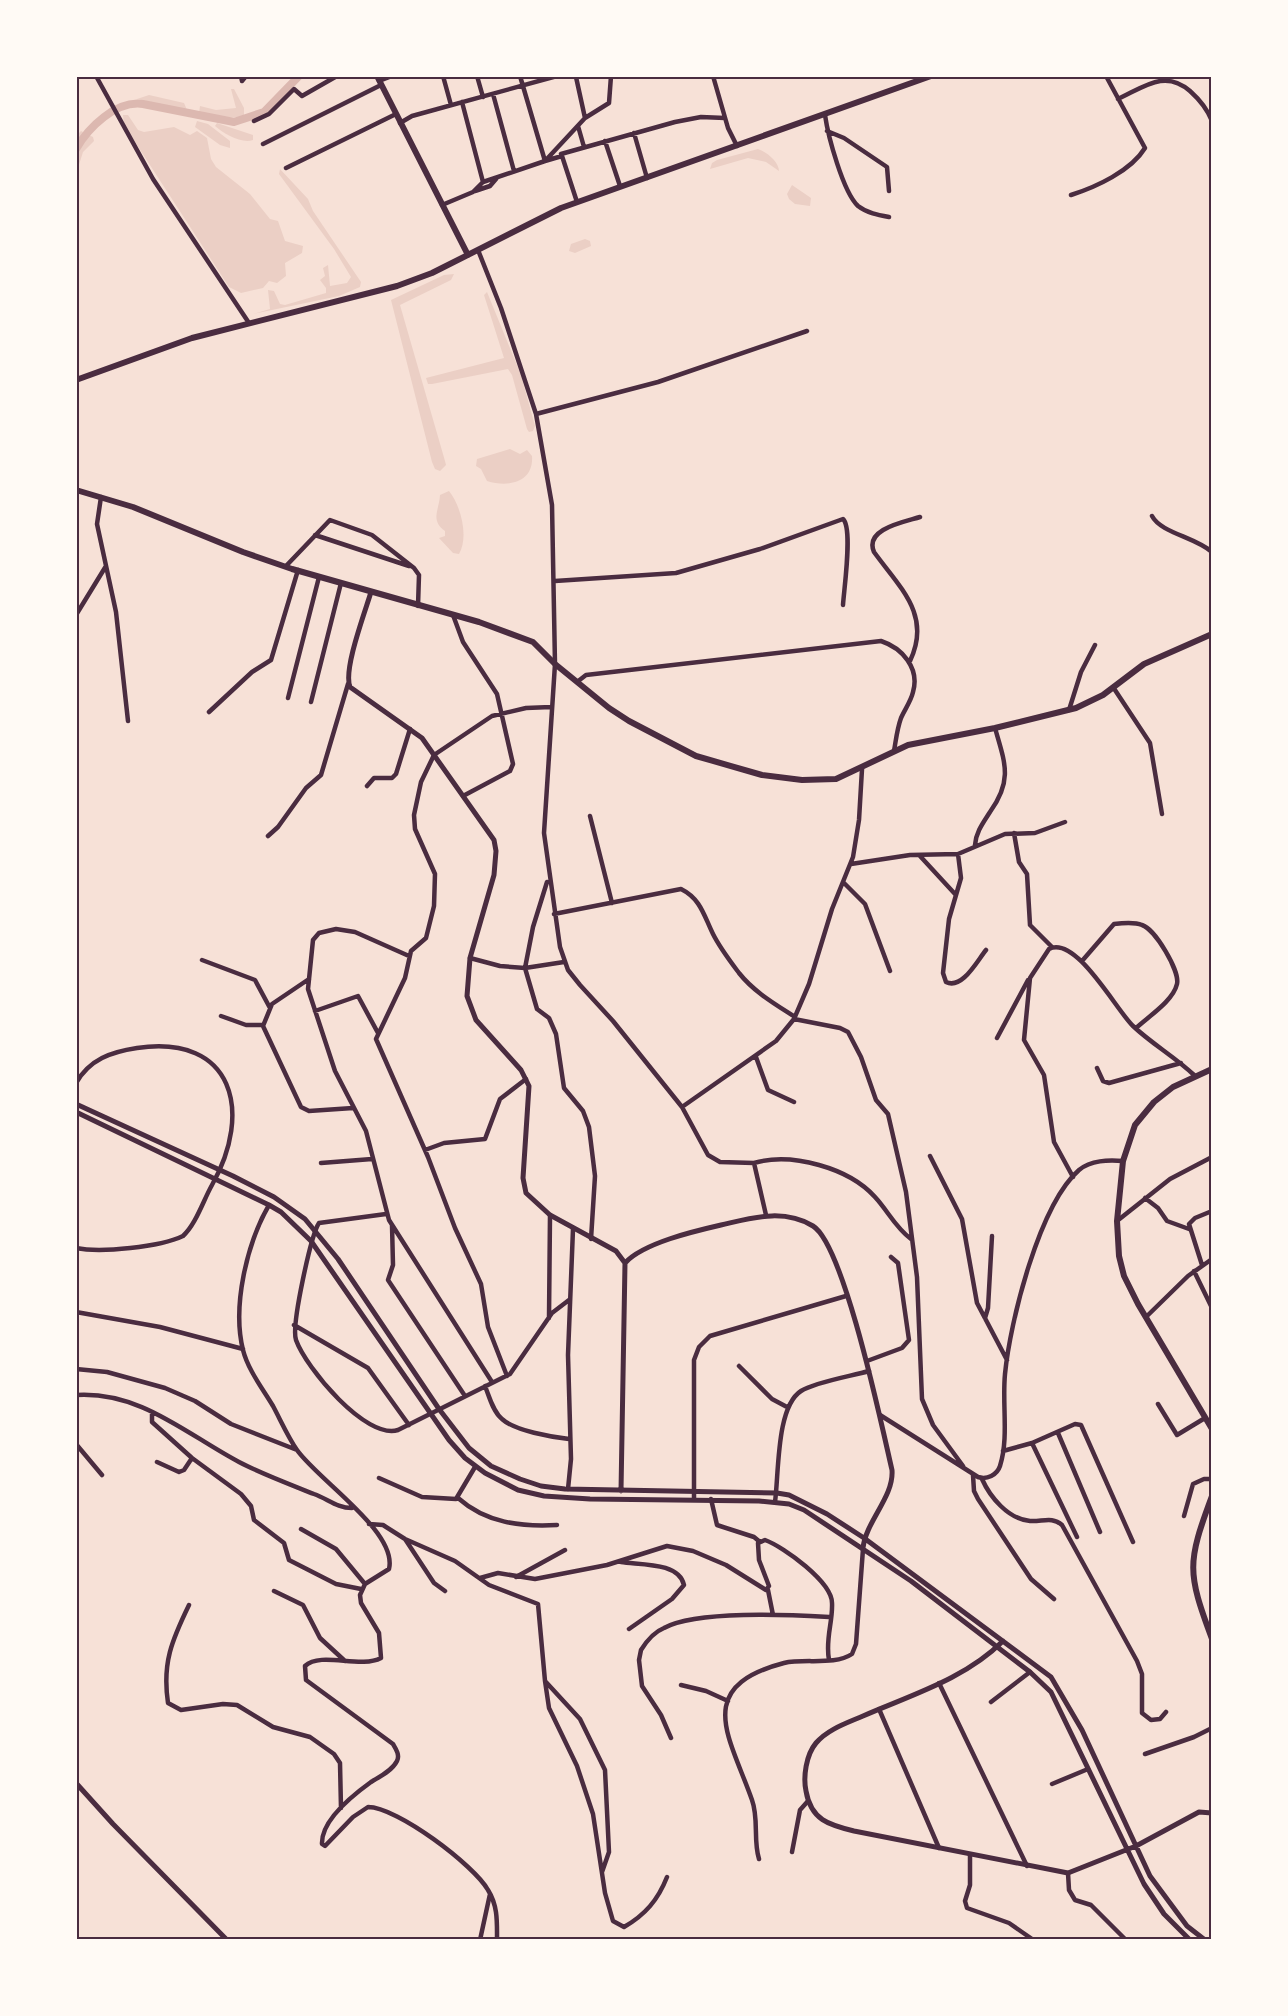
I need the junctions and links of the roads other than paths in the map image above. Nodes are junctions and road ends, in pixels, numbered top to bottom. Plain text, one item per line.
1 (96, 76) edge
2 (241, 76) edge
3 (246, 76) edge
4 (337, 76) edge
5 (392, 76) edge
6 (443, 76) edge
7 (477, 76) edge
8 (520, 76) edge
9 (557, 76) edge
10 (713, 76) edge
11 (931, 76) edge
12 (1106, 76) edge
13 (574, 77) edge
14 (612, 77) edge
15 (379, 81) edge
16 (523, 86) junction
17 (493, 94) junction
18 (483, 97) junction
19 (1118, 99) junction
20 (462, 102) junction
21 (451, 105) junction
22 (396, 114) junction
23 (825, 115) junction
24 (585, 118) junction
25 (725, 118) junction
26 (254, 121) dead end
27 (1212, 121) edge
28 (400, 123) junction
29 (578, 126) junction
30 (827, 131) junction
31 (634, 133) junction
32 (605, 141) junction
33 (263, 144) dead end
34 (559, 146) junction
35 (737, 146) junction
36 (584, 147) junction
37 (561, 155) junction
38 (545, 161) junction
39 (286, 168) dead end
40 (514, 171) junction
41 (497, 177) junction
42 (647, 178) junction
43 (483, 182) junction
44 (620, 186) junction
45 (889, 191) dead end
46 (473, 192) junction
47 (1071, 195) dead end
48 (577, 202) junction
49 (442, 205) junction
50 (889, 217) dead end
51 (478, 250) junction
52 (468, 255) junction
53 (249, 323) junction
54 (807, 331) dead end
55 (76, 380) edge
56 (536, 414) junction
57 (76, 490) edge
58 (101, 497) junction
59 (1152, 516) dead end
60 (920, 517) dead end
61 (315, 535) junction
62 (1212, 552) edge
63 (106, 566) junction
64 (286, 566) junction
65 (414, 568) junction
66 (298, 570) junction
67 (319, 577) junction
68 (555, 581) junction
69 (341, 583) junction
70 (371, 592) junction
71 (843, 605) dead end
72 (418, 606) junction
73 (76, 615) edge
74 (453, 615) junction
75 (1212, 634) edge
76 (1095, 645) dead end
77 (909, 661) junction
78 (555, 664) junction
79 (577, 682) junction
80 (348, 684) junction
81 (1113, 687) junction
82 (288, 698) dead end
83 (311, 702) dead end
84 (551, 707) junction
85 (1069, 710) junction
86 (209, 712) dead end
87 (502, 713) junction
88 (128, 721) dead end
89 (995, 728) junction
90 (410, 729) junction
91 (894, 751) junction
92 (434, 755) junction
93 (862, 769) junction
94 (367, 786) dead end
95 (464, 796) junction
96 (1162, 814) dead end
97 (590, 816) dead end
98 (1065, 822) dead end
99 (1014, 833) junction
100 (268, 836) dead end
101 (975, 845) junction
102 (957, 854) junction
103 (920, 856) junction
104 (851, 864) junction
105 (548, 880) junction
106 (843, 882) junction
107 (955, 894) junction
108 (612, 903) junction
109 (554, 914) junction
110 (1052, 947) junction
111 (986, 950) dead end
112 (409, 956) junction
113 (470, 958) junction
114 (202, 960) dead end
115 (1082, 961) junction
116 (564, 962) junction
117 (525, 968) junction
118 (890, 971) dead end
119 (309, 978) junction
120 (1030, 978) junction
121 (270, 1008) junction
122 (315, 1011) junction
123 (221, 1016) dead end
124 (795, 1018) junction
125 (263, 1025) junction
126 (1136, 1028) junction
127 (378, 1033) junction
128 (997, 1038) dead end
129 (756, 1057) junction
130 (1181, 1063) junction
131 (1097, 1068) dead end
132 (1212, 1070) edge
133 (1194, 1075) junction
134 (526, 1079) junction
135 (76, 1083) edge
136 (794, 1102) dead end
137 (76, 1104) edge
138 (682, 1107) junction
139 (353, 1108) junction
140 (76, 1112) edge
141 (425, 1150) junction
142 (930, 1156) dead end
143 (1212, 1157) edge
144 (372, 1159) junction
145 (1123, 1161) junction
146 (321, 1163) dead end
147 (754, 1163) junction
148 (220, 1171) junction
149 (1073, 1177) junction
150 (215, 1179) junction
151 (1145, 1198) junction
152 (269, 1205) junction
153 (1212, 1211) edge
154 (386, 1214) junction
155 (550, 1215) junction
156 (766, 1215) junction
157 (1117, 1221) junction
158 (392, 1225) junction
159 (315, 1229) junction
160 (573, 1229) junction
161 (1189, 1229) junction
162 (992, 1236) dead end
163 (591, 1239) junction
164 (911, 1239) junction
165 (312, 1241) junction
166 (76, 1248) edge
167 (891, 1257) dead end
168 (1212, 1259) edge
169 (624, 1263) junction
170 (1202, 1265) junction
171 (1194, 1271) junction
172 (846, 1296) junction
173 (570, 1300) junction
174 (1212, 1308) edge
175 (76, 1312) edge
176 (1146, 1317) junction
177 (549, 1318) junction
178 (985, 1318) junction
179 (294, 1325) junction
180 (243, 1349) junction
181 (1007, 1360) junction
182 (867, 1361) junction
183 (739, 1366) dead end
184 (76, 1369) edge
185 (869, 1371) junction
186 (507, 1376) junction
187 (492, 1382) junction
188 (485, 1386) junction
189 (76, 1395) edge
190 (465, 1396) junction
191 (1158, 1404) dead end
192 (788, 1407) junction
193 (439, 1409) junction
194 (152, 1412) junction
195 (430, 1414) junction
196 (880, 1415) junction
197 (1205, 1418) junction
198 (409, 1425) junction
199 (1212, 1429) edge
200 (1058, 1433) junction
201 (570, 1439) junction
202 (1032, 1443) junction
203 (76, 1444) edge
204 (297, 1451) junction
205 (1003, 1451) junction
206 (192, 1458) junction
207 (157, 1462) dead end
208 (963, 1466) junction
209 (475, 1467) junction
210 (102, 1475) dead end
211 (973, 1475) junction
212 (379, 1478) dead end
213 (982, 1479) junction
214 (1212, 1479) edge
215 (568, 1489) junction
216 (694, 1490) junction
217 (621, 1491) junction
218 (777, 1493) junction
219 (1212, 1496) edge
220 (458, 1498) junction
221 (622, 1499) junction
222 (694, 1499) junction
223 (711, 1499) junction
224 (775, 1502) junction
225 (352, 1508) junction
226 (1184, 1516) dead end
227 (369, 1524) junction
228 (557, 1526) dead end
229 (301, 1529) dead end
230 (1100, 1532) dead end
231 (1077, 1537) dead end
232 (864, 1538) junction
233 (405, 1539) junction
234 (760, 1542) junction
235 (1133, 1542) dead end
236 (863, 1548) junction
237 (565, 1550) dead end
238 (618, 1562) junction
239 (516, 1577) junction
240 (480, 1578) junction
241 (363, 1587) junction
242 (768, 1590) junction
243 (274, 1591) dead end
244 (445, 1591) dead end
245 (1054, 1599) dead end
246 (189, 1605) dead end
247 (773, 1615) junction
248 (831, 1617) junction
249 (629, 1629) dead end
250 (1212, 1639) edge
251 (1003, 1641) junction
252 (997, 1647) junction
253 (829, 1660) junction
254 (345, 1661) junction
255 (1030, 1672) junction
256 (545, 1681) junction
257 (939, 1683) junction
258 (681, 1685) dead end
259 (728, 1701) junction
260 (991, 1702) dead end
261 (879, 1709) junction
262 (1166, 1712) dead end
263 (1212, 1728) edge
264 (671, 1738) dead end
265 (1145, 1754) dead end
266 (1088, 1769) junction
267 (76, 1783) edge
268 (1052, 1784) dead end
269 (808, 1801) junction
270 (341, 1808) junction
271 (1212, 1813) edge
272 (1136, 1846) junction
273 (939, 1848) junction
274 (1127, 1850) junction
275 (1212, 1850) edge
276 (792, 1852) dead end
277 (970, 1855) junction
278 (1212, 1858) edge
279 (759, 1859) dead end
280 (1027, 1866) junction
281 (602, 1872) junction
282 (1068, 1873) junction
283 (667, 1877) dead end
284 (490, 1893) junction
285 (484, 1925) junction
286 (497, 1928) junction
287 (1032, 1939) edge
288 (227, 1940) edge
289 (480, 1940) edge
290 (497, 1940) edge
291 (1126, 1940) edge
292 (1190, 1940) edge
293 (1205, 1940) edge

1 - 53 street
2 - 3 street
4 - 26 street
5 - 15 street
6 - 21 street
7 - 18 street
8 - 16 street
9 - 16 street
10 - 25 street
11 - 23 main road
12 - 19 street
13 - 14 street
13 - 24 street
14 - 24 street
15 - 22 main road
15 - 33 street
16 - 17 street
16 - 38 street
17 - 18 street
17 - 40 street
18 - 20 street
19 - 27 street
19 - 47 street
20 - 21 street
20 - 43 street
21 - 28 street
22 - 28 main road
22 - 39 street
23 - 30 street
23 - 35 main road
24 - 29 street
25 - 31 street
25 - 35 street
28 - 49 main road
29 - 34 street
29 - 36 street
30 - 45 street
30 - 50 street
31 - 32 street
31 - 42 street
32 - 36 street
32 - 44 street
34 - 37 street
34 - 38 street
35 - 42 main road
36 - 37 street
37 - 38 street
37 - 48 street
38 - 40 street
40 - 41 street
41 - 43 street
41 - 46 street
42 - 44 main road
43 - 46 street
44 - 48 main road
46 - 49 street
48 - 51 main road
49 - 52 main road
51 - 52 main road
51 - 56 street
52 - 53 main road
53 - 55 main road
54 - 56 street
56 - 68 street
57 - 58 main road
58 - 63 street
58 - 64 main road
59 - 62 street
60 - 77 street
61 - 64 street
61 - 65 street
61 - 65 street
63 - 73 street
63 - 88 street
64 - 66 main road
65 - 72 street
66 - 67 main road
66 - 86 street
67 - 69 main road
67 - 82 street
68 - 71 street
68 - 78 street
69 - 70 main road
69 - 83 street
70 - 72 main road
70 - 80 street
72 - 74 main road
74 - 78 main road
74 - 87 street
75 - 81 main road
76 - 85 street
77 - 79 street
77 - 91 street
78 - 79 main road
78 - 84 street
79 - 93 main road
80 - 90 street
80 - 100 street
81 - 85 main road
81 - 96 street
84 - 87 street
84 - 105 street
85 - 89 main road
87 - 92 street
87 - 95 street
89 - 91 main road
89 - 101 street
90 - 92 street
90 - 94 street
91 - 93 main road
92 - 95 street
92 - 112 street
93 - 104 street
95 - 113 street
97 - 108 street
98 - 99 street
99 - 101 street
99 - 110 street
101 - 102 street
102 - 103 street
102 - 107 street
103 - 104 street
103 - 107 street
104 - 106 street
105 - 109 street
105 - 117 street
106 - 118 street
106 - 124 street
107 - 111 street
108 - 109 street
108 - 124 street
109 - 116 street
110 - 115 street
110 - 120 street
112 - 119 street
112 - 127 street
113 - 117 street
113 - 134 street
114 - 121 street
115 - 126 street
115 - 126 street
116 - 117 street
116 - 138 street
117 - 163 street
119 - 121 street
119 - 122 street
120 - 128 street
120 - 149 street
121 - 125 street
122 - 127 street
122 - 139 street
123 - 125 street
124 - 129 street
124 - 164 street
125 - 139 street
126 - 130 street
127 - 141 street
129 - 136 street
129 - 138 street
130 - 131 street
130 - 133 street
132 - 133 main road
133 - 145 main road
134 - 141 street
134 - 155 street
135 - 148 street
137 - 148 street
138 - 147 street
139 - 144 street
140 - 150 street
141 - 186 street
142 - 178 street
143 - 151 street
144 - 146 street
144 - 154 street
145 - 149 street
145 - 157 main road
147 - 156 street
147 - 164 street
148 - 150 street
148 - 159 street
149 - 181 street
150 - 152 street
150 - 166 street
151 - 157 street
151 - 161 street
152 - 165 street
152 - 180 street
153 - 161 street
154 - 158 street
154 - 159 street
155 - 160 street
155 - 177 street
156 - 169 street
156 - 172 street
157 - 176 main road
158 - 187 street
158 - 190 street
159 - 165 street
159 - 193 street
160 - 163 street
160 - 173 street
161 - 170 street
162 - 178 street
163 - 169 street
164 - 208 street
165 - 179 street
165 - 195 street
167 - 182 street
168 - 170 street
169 - 217 street
170 - 171 street
171 - 174 street
171 - 176 street
172 - 182 street
172 - 216 street
173 - 177 street
173 - 201 street
175 - 180 street
176 - 197 main road
177 - 186 street
178 - 181 street
179 - 198 street
179 - 198 street
180 - 204 street
181 - 205 street
182 - 185 street
183 - 192 street
184 - 204 street
185 - 192 street
185 - 196 street
186 - 187 street
187 - 188 street
188 - 190 street
188 - 201 street
189 - 194 street
190 - 193 street
191 - 197 street
192 - 218 street
193 - 195 street
193 - 215 street
194 - 206 street
194 - 225 street
195 - 198 street
195 - 209 street
196 - 208 street
196 - 232 street
197 - 199 main road
200 - 202 street
200 - 230 street
200 - 235 street
201 - 215 street
202 - 205 street
202 - 231 street
203 - 210 street
204 - 225 street
205 - 213 street
206 - 207 street
206 - 241 street
208 - 211 street
209 - 220 street
209 - 221 street
211 - 213 street
211 - 245 street
212 - 220 street
213 - 262 street
214 - 226 street
215 - 217 street
216 - 217 street
216 - 218 street
216 - 222 street
217 - 221 street
218 - 224 street
218 - 232 street
219 - 250 main road
220 - 228 street
221 - 222 street
222 - 223 street
223 - 224 street
223 - 234 street
224 - 236 street
225 - 227 street
227 - 233 street
227 - 241 street
229 - 241 street
232 - 236 street
232 - 251 street
233 - 240 street
233 - 244 street
234 - 242 street
234 - 248 street
236 - 252 street
236 - 253 street
237 - 239 street
238 - 239 street
238 - 242 street
238 - 249 street
239 - 240 street
240 - 256 street
241 - 254 street
242 - 247 street
243 - 254 street
246 - 270 street
247 - 248 street
247 - 264 street
248 - 253 street
251 - 252 street
251 - 272 street
252 - 255 street
252 - 257 street
253 - 259 street
254 - 270 street
255 - 260 street
255 - 266 street
256 - 281 street
256 - 281 street
257 - 261 street
257 - 280 street
258 - 259 street
259 - 279 street
261 - 269 street
261 - 273 street
263 - 265 street
266 - 268 street
266 - 274 street
267 - 288 street
269 - 273 street
269 - 276 street
270 - 284 street
271 - 272 street
272 - 274 street
272 - 293 street
273 - 277 street
274 - 282 street
274 - 292 street
275 - 278 street
277 - 280 street
277 - 287 street
280 - 282 street
281 - 283 street
282 - 291 street
284 - 285 street
284 - 286 street
285 - 286 street
285 - 289 street
286 - 290 street

